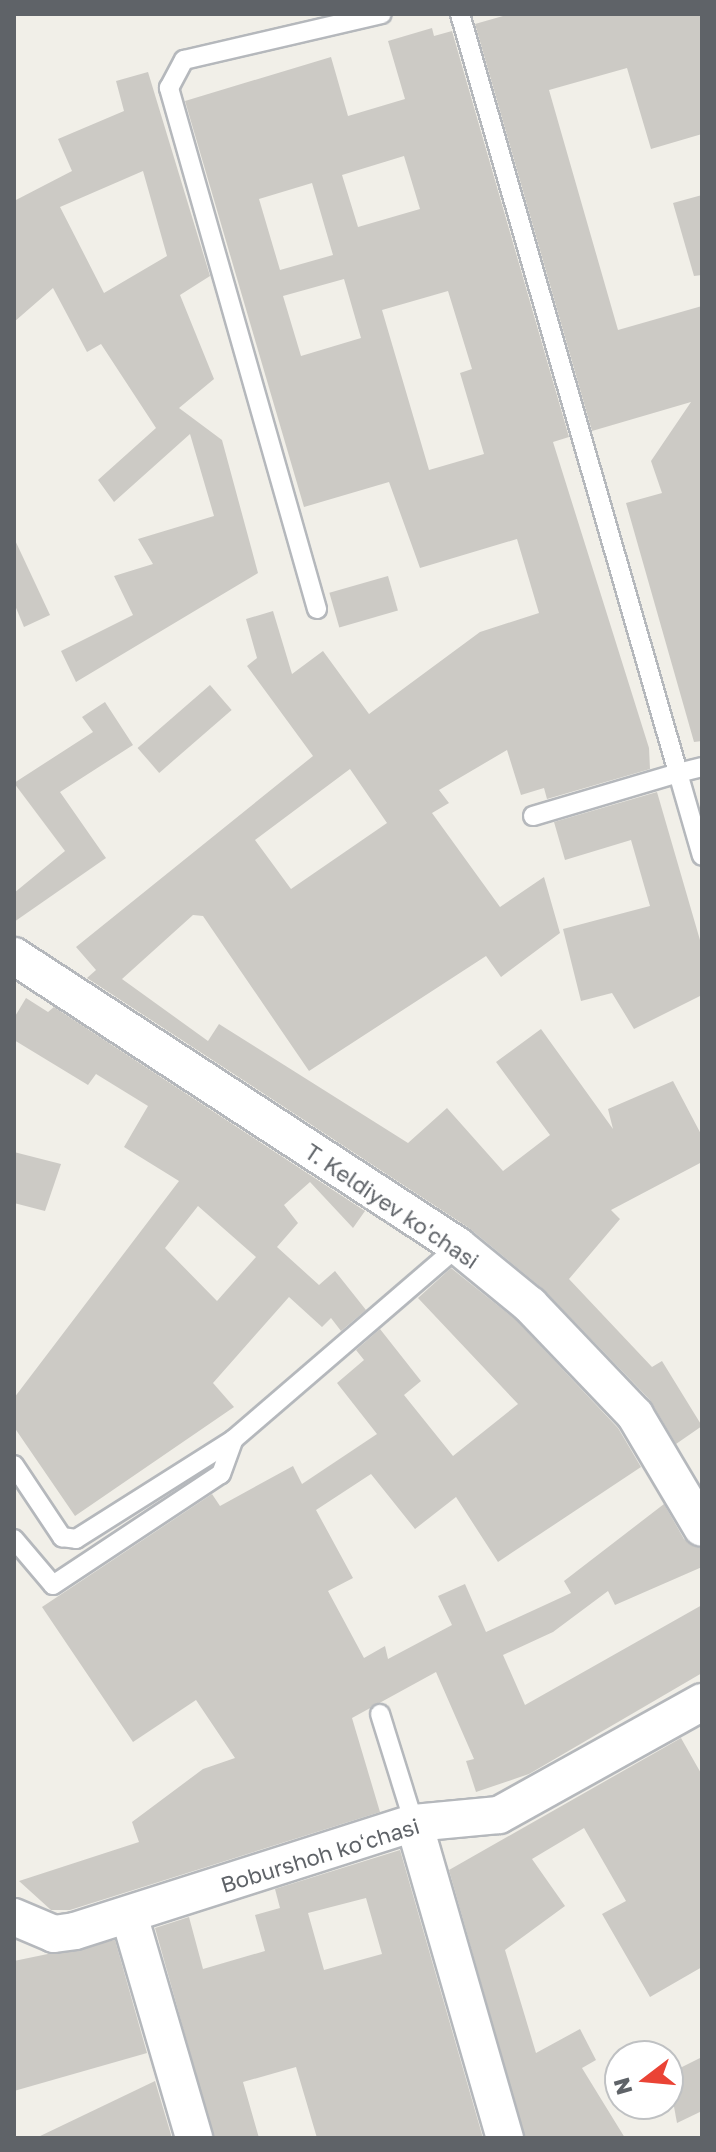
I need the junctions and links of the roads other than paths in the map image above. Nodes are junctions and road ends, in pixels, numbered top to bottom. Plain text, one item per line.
1 (382, 14) edge
2 (460, 14) edge
3 (317, 609) dead end
4 (702, 767) edge
5 (678, 773) junction
6 (533, 816) dead end
7 (702, 856) edge
8 (14, 956) edge
9 (458, 1246) junction
10 (234, 1439) junction
11 (14, 1465) edge
12 (702, 1528) edge
13 (14, 1539) edge
14 (702, 1702) edge
15 (380, 1714) dead end
16 (414, 1823) junction
17 (129, 1915) junction
18 (14, 1917) edge
19 (194, 2138) edge
20 (505, 2138) edge

1 - 3 lane
2 - 5 lane
4 - 5 lane
5 - 6 lane
5 - 7 lane
8 - 9 street, T. Keldiyev ko'chasi
9 - 10 lane
9 - 12 street, T. Keldiyev ko'chasi
10 - 11 lane
10 - 13 lane
14 - 16 street, Boburshoh koʻchasi
15 - 16 lane
16 - 17 street, Boburshoh koʻchasi
16 - 20 street
17 - 18 street, Boburshoh koʻchasi
17 - 19 street

